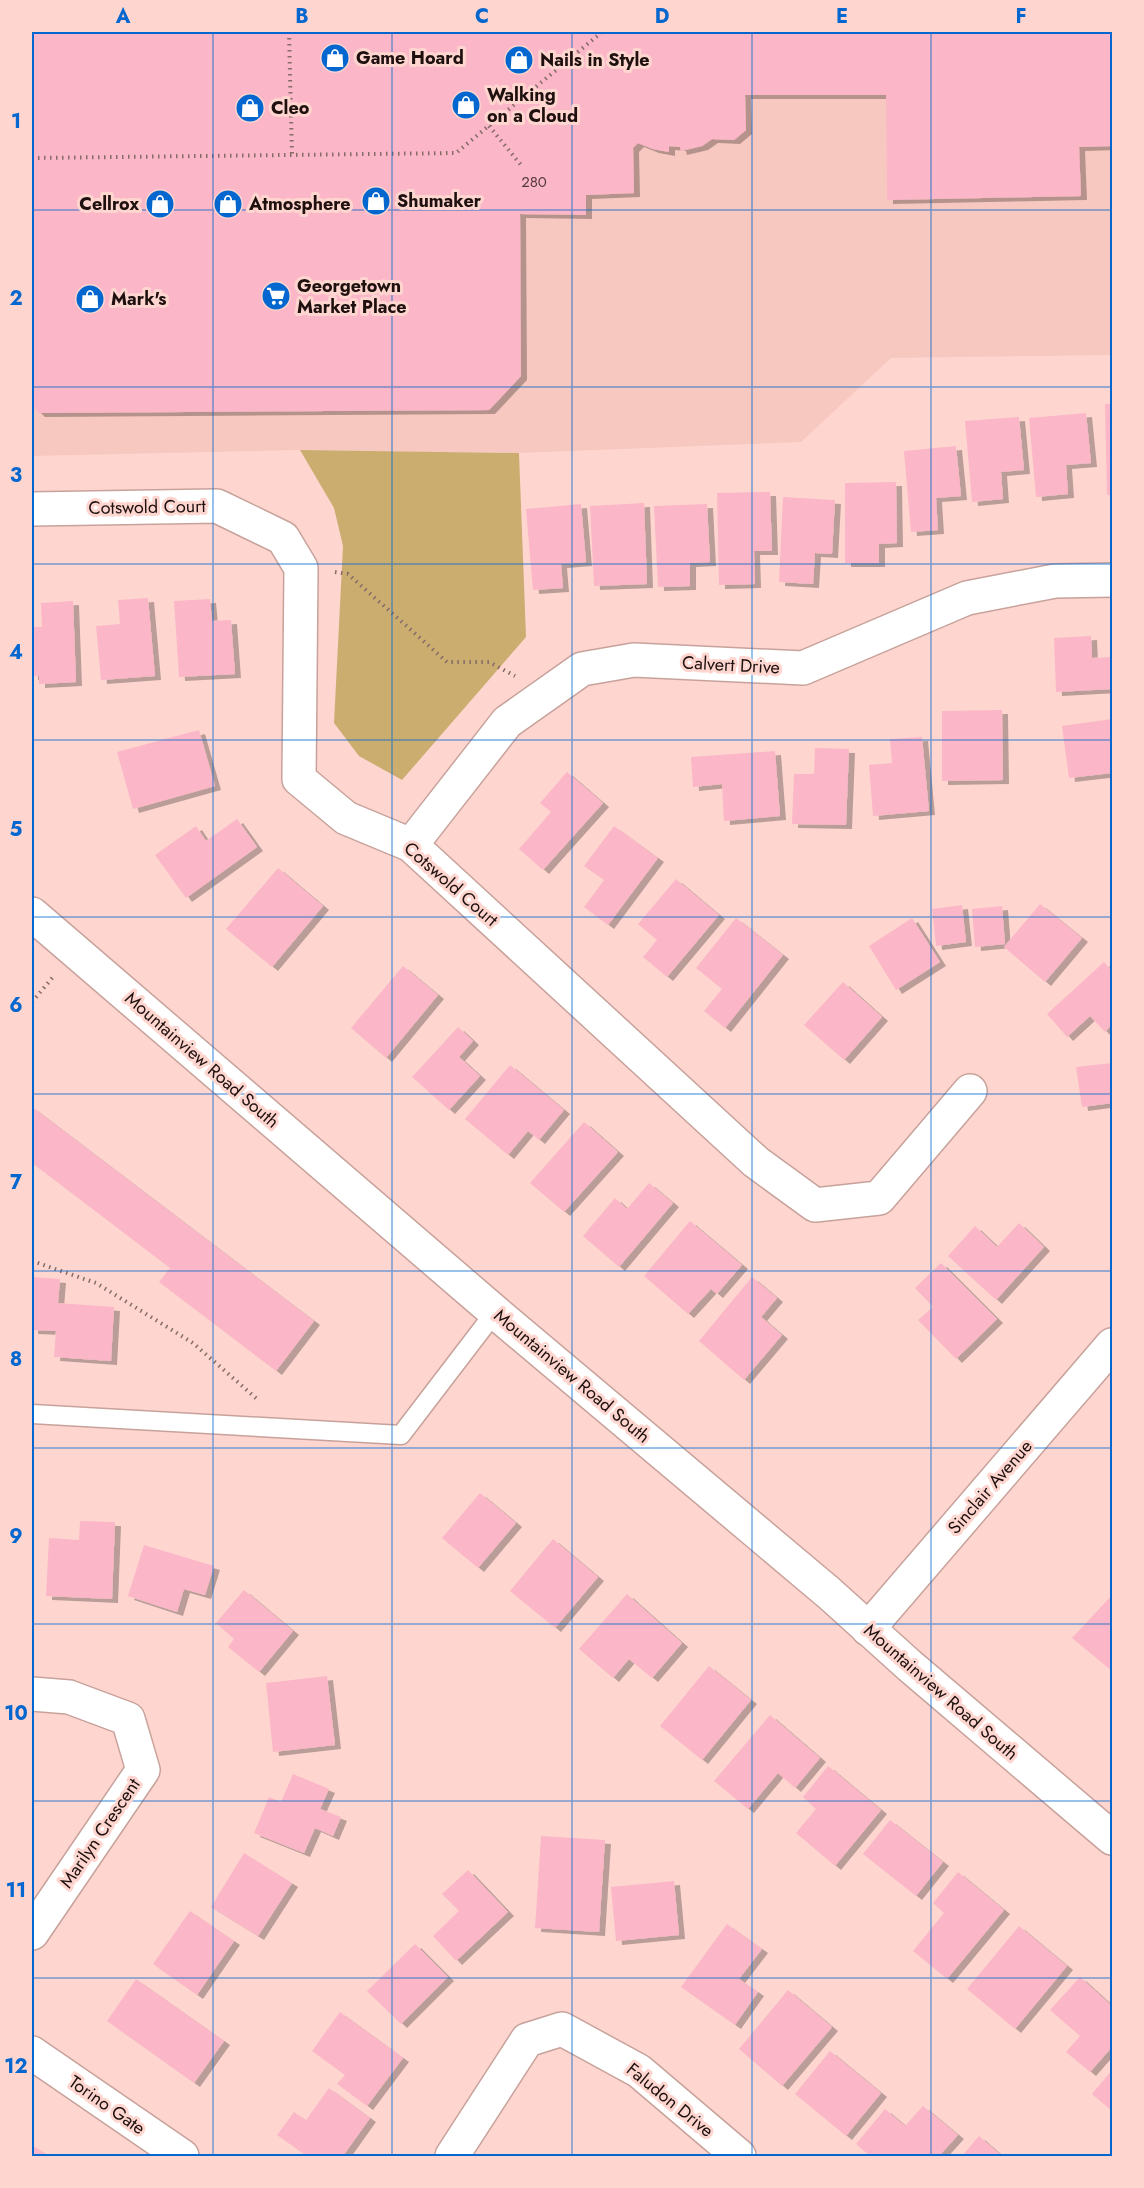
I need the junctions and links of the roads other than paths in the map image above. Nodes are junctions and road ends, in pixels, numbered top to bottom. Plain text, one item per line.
1 (32, 508) edge
2 (1113, 580) edge
3 (411, 845) junction
4 (32, 914) edge
5 (970, 1091) dead end
6 (495, 1311) junction
7 (1108, 1356) edge
8 (32, 1414) edge
9 (868, 1629) junction
10 (32, 1694) edge
11 (1113, 1838) edge
12 (32, 1934) edge
13 (32, 2052) edge
14 (182, 2157) edge
15 (452, 2157) edge
16 (739, 2157) edge

1 - 3 street, Cotswold Court
2 - 3 street, Calvert Drive
3 - 5 street, Cotswold Court
4 - 6 street, Mountainview Road South
6 - 8 lane
6 - 9 street, Mountainview Road South
7 - 9 street, Sinclair Avenue
9 - 11 street, Mountainview Road South
10 - 12 street, Marilyn Crescent
13 - 14 street, Torino Gate
15 - 16 street, Faludon Drive

